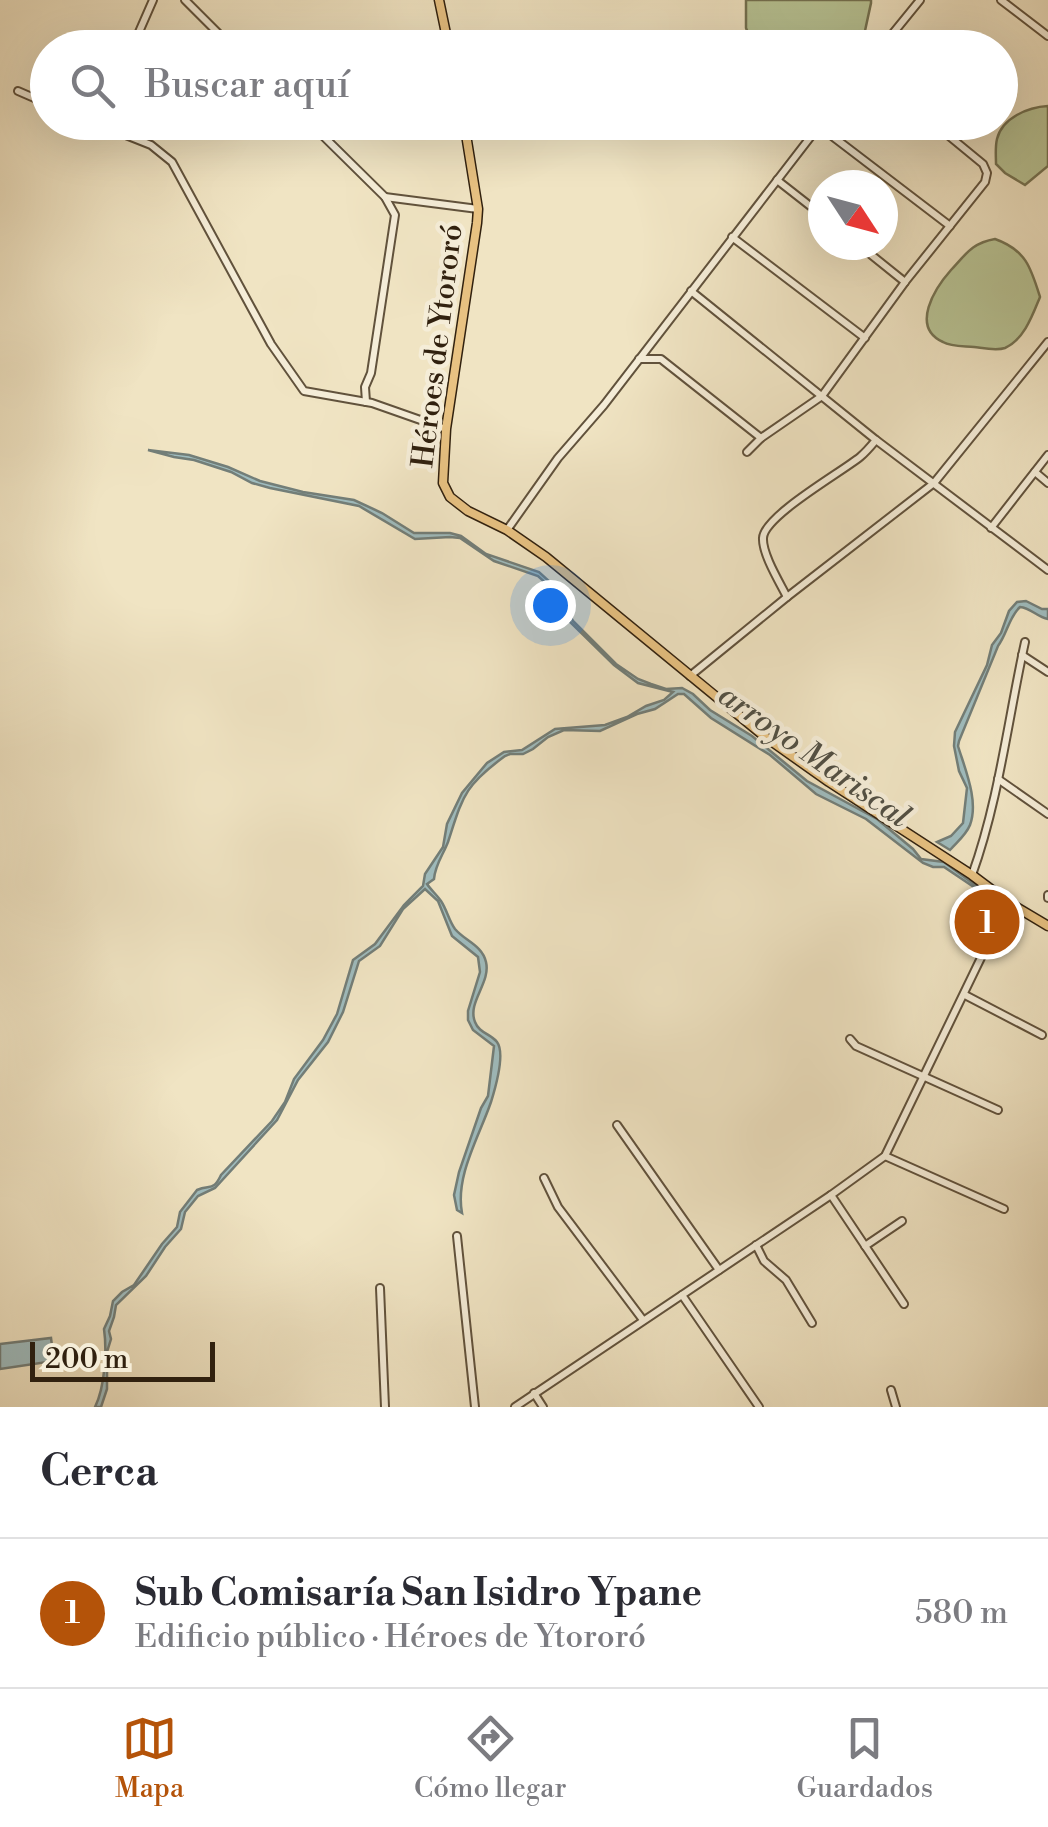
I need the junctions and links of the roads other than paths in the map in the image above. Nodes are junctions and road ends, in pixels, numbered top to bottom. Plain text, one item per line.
1 (153, 0) edge
2 (185, 0) edge
3 (440, 0) edge
4 (920, 0) edge
5 (1001, 0) edge
6 (140, 30) edge
7 (215, 30) edge
8 (446, 30) edge
9 (896, 30) edge
10 (1048, 36) edge
11 (18, 92) dead end
12 (30, 97) edge
13 (140, 140) edge
14 (327, 140) edge
15 (467, 140) edge
16 (808, 140) edge
17 (841, 140) edge
18 (954, 140) edge
19 (777, 180) junction
20 (385, 196) junction
21 (808, 204) edge
22 (478, 209) junction
23 (950, 226) junction
24 (732, 237) junction
25 (878, 260) edge
26 (905, 282) junction
27 (691, 291) junction
28 (864, 338) junction
29 (1048, 342) edge
30 (638, 359) junction
31 (822, 396) junction
32 (366, 402) junction
33 (446, 429) junction
34 (760, 438) junction
35 (876, 440) junction
36 (747, 452) dead end
37 (1048, 455) edge
38 (1035, 472) junction
39 (934, 483) junction
40 (1048, 483) edge
41 (991, 528) junction
42 (507, 530) junction
43 (1048, 570) edge
44 (787, 597) junction
45 (1025, 642) dead end
46 (1022, 655) junction
47 (1048, 672) edge
48 (690, 676) junction
49 (998, 779) junction
50 (1048, 814) edge
51 (972, 875) junction
52 (1008, 902) junction
53 (1048, 926) edge
54 (965, 994) junction
55 (1042, 1035) dead end
56 (850, 1039) dead end
57 (924, 1077) junction
58 (998, 1110) dead end
59 (617, 1126) dead end
60 (886, 1156) junction
61 (544, 1178) dead end
62 (831, 1194) junction
63 (1004, 1209) dead end
64 (902, 1221) dead end
65 (457, 1236) dead end
66 (756, 1245) junction
67 (865, 1246) junction
68 (718, 1270) junction
69 (380, 1288) dead end
70 (682, 1296) junction
71 (904, 1304) dead end
72 (643, 1320) junction
73 (812, 1324) dead end
74 (891, 1390) dead end
75 (534, 1394) junction
76 (386, 1407) edge
77 (476, 1407) edge
78 (515, 1407) edge
79 (544, 1407) edge
80 (759, 1407) edge
81 (896, 1407) edge

1 - 6 street
2 - 7 street
3 - 8 main road
4 - 9 street
5 - 10 street
11 - 12 street
13 - 32 street
14 - 20 street
15 - 22 main road, Héroes de Ytororó
16 - 19 street
17 - 23 street
18 - 23 street
19 - 21 street
19 - 24 street
20 - 22 street
20 - 32 street
22 - 33 main road, Héroes de Ytororó
23 - 26 street
24 - 27 street
24 - 28 street
25 - 26 street
26 - 28 street
27 - 30 street
27 - 31 street
28 - 31 street
29 - 39 street
30 - 34 street
30 - 42 street
31 - 34 street
31 - 35 street
32 - 33 street
33 - 42 main road, Héroes de Ytororó
34 - 36 street
35 - 39 street
35 - 44 street
37 - 38 street
38 - 40 street
38 - 41 street
39 - 41 street
39 - 44 street
41 - 43 street
42 - 48 main road, Héroes de Ytororó
44 - 48 street
45 - 46 street
46 - 47 street
46 - 49 street
48 - 51 main road, Héroes de Ytororó
49 - 50 street
49 - 51 street
51 - 52 main road, Héroes de Ytororó
52 - 53 main road, Héroes de Ytororó
52 - 54 street
54 - 55 street
54 - 57 street
56 - 57 street
57 - 58 street
57 - 60 street
59 - 68 street
60 - 62 street
60 - 63 street
61 - 72 street
62 - 66 street
62 - 67 street
64 - 67 street
65 - 77 street
66 - 68 street
66 - 73 street
67 - 71 street
68 - 70 street
69 - 76 street
70 - 72 street
70 - 80 street
72 - 75 street
74 - 81 street
75 - 78 street
75 - 79 street

